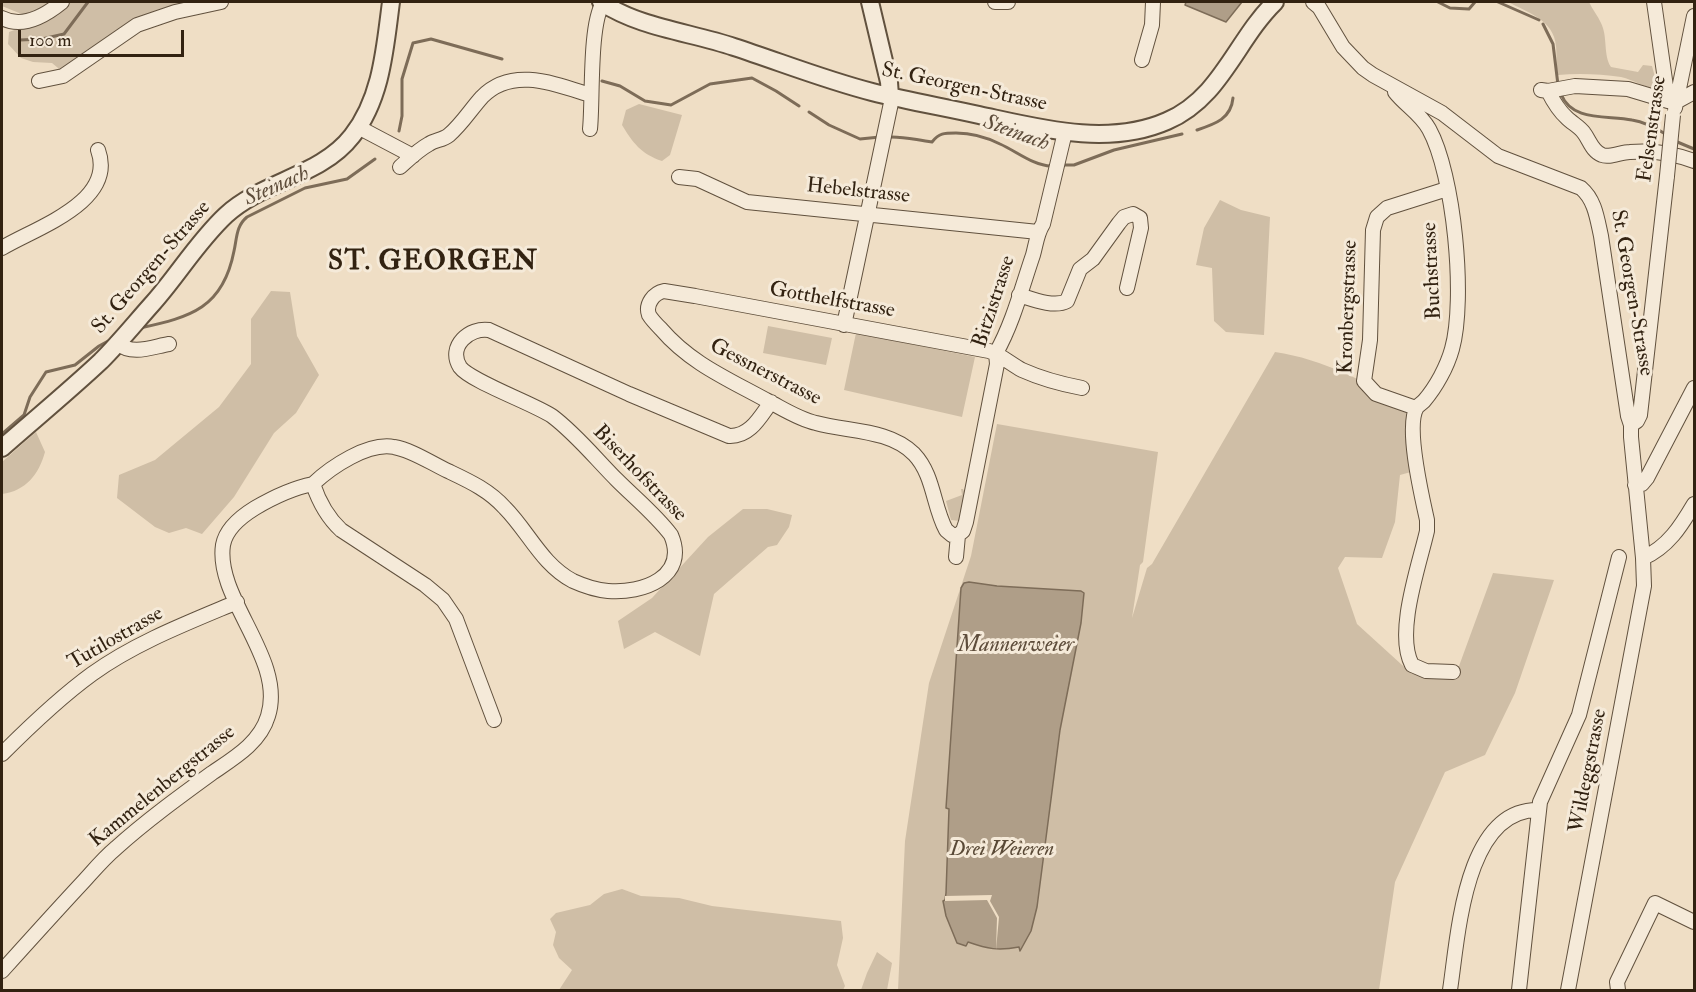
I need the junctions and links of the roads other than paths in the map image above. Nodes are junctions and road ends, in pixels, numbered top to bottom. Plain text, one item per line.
1 (62, 2) edge
2 (221, 2) edge
3 (391, 2) edge
4 (602, 2) edge
5 (870, 2) edge
6 (996, 2) edge
7 (1008, 2) edge
8 (1153, 2) edge
9 (1275, 2) edge
10 (1313, 2) edge
11 (1654, 2) edge
12 (1695, 16) edge
13 (2, 18) edge
14 (1142, 60) dead end
15 (39, 81) dead end
16 (1391, 86) junction
17 (1695, 92) edge
18 (590, 94) junction
19 (890, 96) junction
20 (1673, 106) junction
21 (358, 127) junction
22 (590, 129) dead end
23 (1065, 132) junction
24 (401, 149) junction
25 (98, 150) dead end
26 (1695, 161) edge
27 (400, 167) dead end
28 (680, 177) dead end
29 (1447, 189) junction
30 (868, 213) junction
31 (1038, 232) junction
32 (2, 248) edge
33 (1127, 288) dead end
34 (660, 291) joint
35 (1019, 295) junction
36 (844, 325) junction
37 (117, 342) junction
38 (169, 344) dead end
39 (996, 353) junction
40 (1082, 388) dead end
41 (1695, 388) edge
42 (771, 402) junction
43 (1416, 408) junction
44 (1632, 425) junction
45 (2, 448) edge
46 (313, 484) junction
47 (1635, 485) junction
48 (1695, 504) edge
49 (958, 535) junction
50 (956, 557) dead end
51 (1619, 557) dead end
52 (1643, 558) junction
53 (237, 602) junction
54 (1453, 672) dead end
55 (494, 720) dead end
56 (2, 754) edge
57 (1539, 810) junction
58 (1695, 922) edge
59 (2, 971) edge
60 (1450, 990) edge
61 (1519, 990) edge
62 (1568, 990) edge
63 (1618, 990) edge

1 - 13 street
2 - 15 street
3 - 21 street, St. Georgen-Strasse
4 - 18 street
4 - 19 street, St. Georgen-Strasse
5 - 19 street
6 - 7 street
8 - 14 street
9 - 23 street, St. Georgen-Strasse
10 - 16 street, St. Georgen-Strasse
11 - 20 street
12 - 20 street, Felsenstrasse
16 - 29 street, Buchstrasse
16 - 44 street, St. Georgen-Strasse
17 - 20 street
18 - 22 street
18 - 24 street
19 - 23 street, St. Georgen-Strasse
19 - 30 street
20 - 26 street
20 - 44 street, Felsenstrasse, bridge
21 - 24 street
21 - 37 street, St. Georgen-Strasse
23 - 31 street, Bitzistrasse
24 - 27 street
25 - 32 street
28 - 30 street, Hebelstrasse
29 - 43 street, Buchstrasse
29 - 43 street, Kronbergstrasse
30 - 31 street, Hebelstrasse
30 - 36 street
31 - 35 street, Bitzistrasse
33 - 35 street
34 - 36 street, Gotthelfstrasse
34 - 42 street, Gessnerstrasse
35 - 39 street, Bitzistrasse
36 - 39 street, Gotthelfstrasse
37 - 38 street
37 - 45 street, St. Georgen-Strasse
39 - 40 street, Gotthelfstrasse
39 - 49 street, Bitzistrasse
41 - 47 street
42 - 46 street, Biserhofstrasse
42 - 49 street, Gessnerstrasse
43 - 54 street
44 - 47 street, St. Georgen-Strasse
46 - 53 street, Kammelenbergstrasse
46 - 55 street
47 - 52 street, St. Georgen-Strasse
48 - 52 street
49 - 50 street, Bitzistrasse
51 - 57 street
52 - 62 street, Wildeggstrasse
53 - 56 street, Tutilostrasse
53 - 59 street, Kammelenbergstrasse
57 - 60 street
57 - 61 street
58 - 63 street

